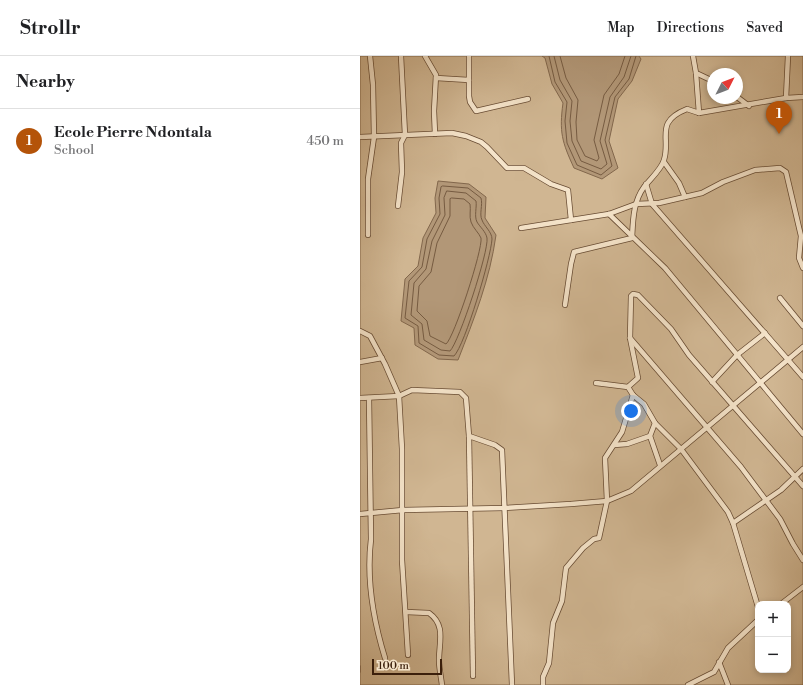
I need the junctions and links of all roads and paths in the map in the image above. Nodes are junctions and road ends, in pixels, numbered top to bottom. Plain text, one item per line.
1 (370, 56) edge
2 (401, 56) edge
3 (425, 56) edge
4 (469, 56) edge
5 (693, 56) edge
6 (788, 56) edge
7 (696, 73) junction
8 (436, 78) junction
9 (707, 78) edge
10 (469, 80) junction
11 (803, 97) edge
12 (786, 98) junction
13 (528, 99) dead end
14 (743, 102) edge
15 (749, 106) junction
16 (699, 113) junction
17 (435, 134) junction
18 (405, 135) junction
19 (360, 137) edge
20 (374, 137) junction
21 (664, 162) junction
22 (646, 184) junction
23 (685, 197) junction
24 (636, 204) junction
25 (652, 204) junction
26 (398, 206) dead end
27 (609, 214) junction
28 (571, 220) junction
29 (521, 228) dead end
30 (368, 235) dead end
31 (632, 238) junction
32 (803, 268) edge
33 (780, 298) dead end
34 (565, 305) dead end
35 (803, 326) edge
36 (360, 331) edge
37 (765, 333) junction
38 (630, 338) junction
39 (803, 348) edge
40 (737, 355) junction
41 (382, 358) junction
42 (788, 360) junction
43 (360, 362) edge
44 (803, 377) edge
45 (712, 382) junction
46 (596, 383) dead end
47 (760, 383) junction
48 (628, 387) junction
49 (633, 395) junction
50 (399, 396) junction
51 (360, 398) edge
52 (369, 398) junction
53 (733, 406) junction
54 (655, 422) junction
55 (706, 427) junction
56 (803, 434) edge
57 (469, 436) junction
58 (650, 436) junction
59 (614, 445) junction
60 (681, 449) junction
61 (660, 465) junction
62 (803, 470) edge
63 (796, 478) junction
64 (803, 486) edge
65 (607, 501) junction
66 (765, 501) junction
67 (504, 508) junction
68 (471, 509) junction
69 (403, 510) junction
70 (371, 513) junction
71 (360, 514) edge
72 (733, 523) junction
73 (803, 560) edge
74 (803, 587) edge
75 (756, 601) edge
76 (785, 601) edge
77 (406, 612) junction
78 (755, 623) edge
79 (408, 655) dead end
80 (385, 658) dead end
81 (719, 662) junction
82 (473, 676) dead end
83 (442, 685) edge
84 (512, 685) edge
85 (543, 685) edge
86 (688, 685) edge
87 (728, 685) edge

1 - 20 street
2 - 18 street
3 - 8 street
4 - 10 street
5 - 7 street
6 - 12 street
7 - 9 street
7 - 16 street
8 - 10 street
8 - 17 street
10 - 13 street
11 - 12 street
12 - 15 street
14 - 15 street
15 - 16 street
16 - 21 street
17 - 18 street
17 - 28 street
18 - 20 street
18 - 26 street
19 - 20 street
20 - 30 street
21 - 22 street
21 - 23 street
22 - 24 street
22 - 25 street
23 - 25 street
23 - 32 street
24 - 25 street
24 - 27 street
24 - 31 street
25 - 37 street
27 - 28 street
27 - 31 street
28 - 29 street
31 - 34 street
31 - 40 street
33 - 35 street
36 - 41 street
37 - 40 street
37 - 42 street
38 - 45 street
38 - 48 street
38 - 55 street
39 - 42 street
40 - 45 street
40 - 47 street
41 - 43 street
41 - 50 street
42 - 44 street
42 - 47 street
45 - 53 street
46 - 48 street
47 - 53 street
47 - 56 street
48 - 49 street
49 - 54 street
49 - 59 street
50 - 52 street
50 - 57 street
50 - 69 street
51 - 52 street
52 - 70 street
53 - 55 street
53 - 63 street
54 - 58 street
54 - 60 street
55 - 60 street
55 - 66 street
57 - 67 street
57 - 68 street
58 - 59 street
58 - 61 street
59 - 65 street
60 - 61 street
60 - 72 street
61 - 65 street
62 - 63 street
63 - 64 street
63 - 66 street
65 - 67 street
65 - 85 street
66 - 72 street
66 - 73 street
67 - 68 street
67 - 84 street
68 - 69 street
68 - 82 street
69 - 70 street
69 - 77 street
70 - 71 street
70 - 80 street
72 - 75 street
74 - 76 street
77 - 79 street
77 - 83 street
78 - 81 street
81 - 86 street
81 - 87 street

